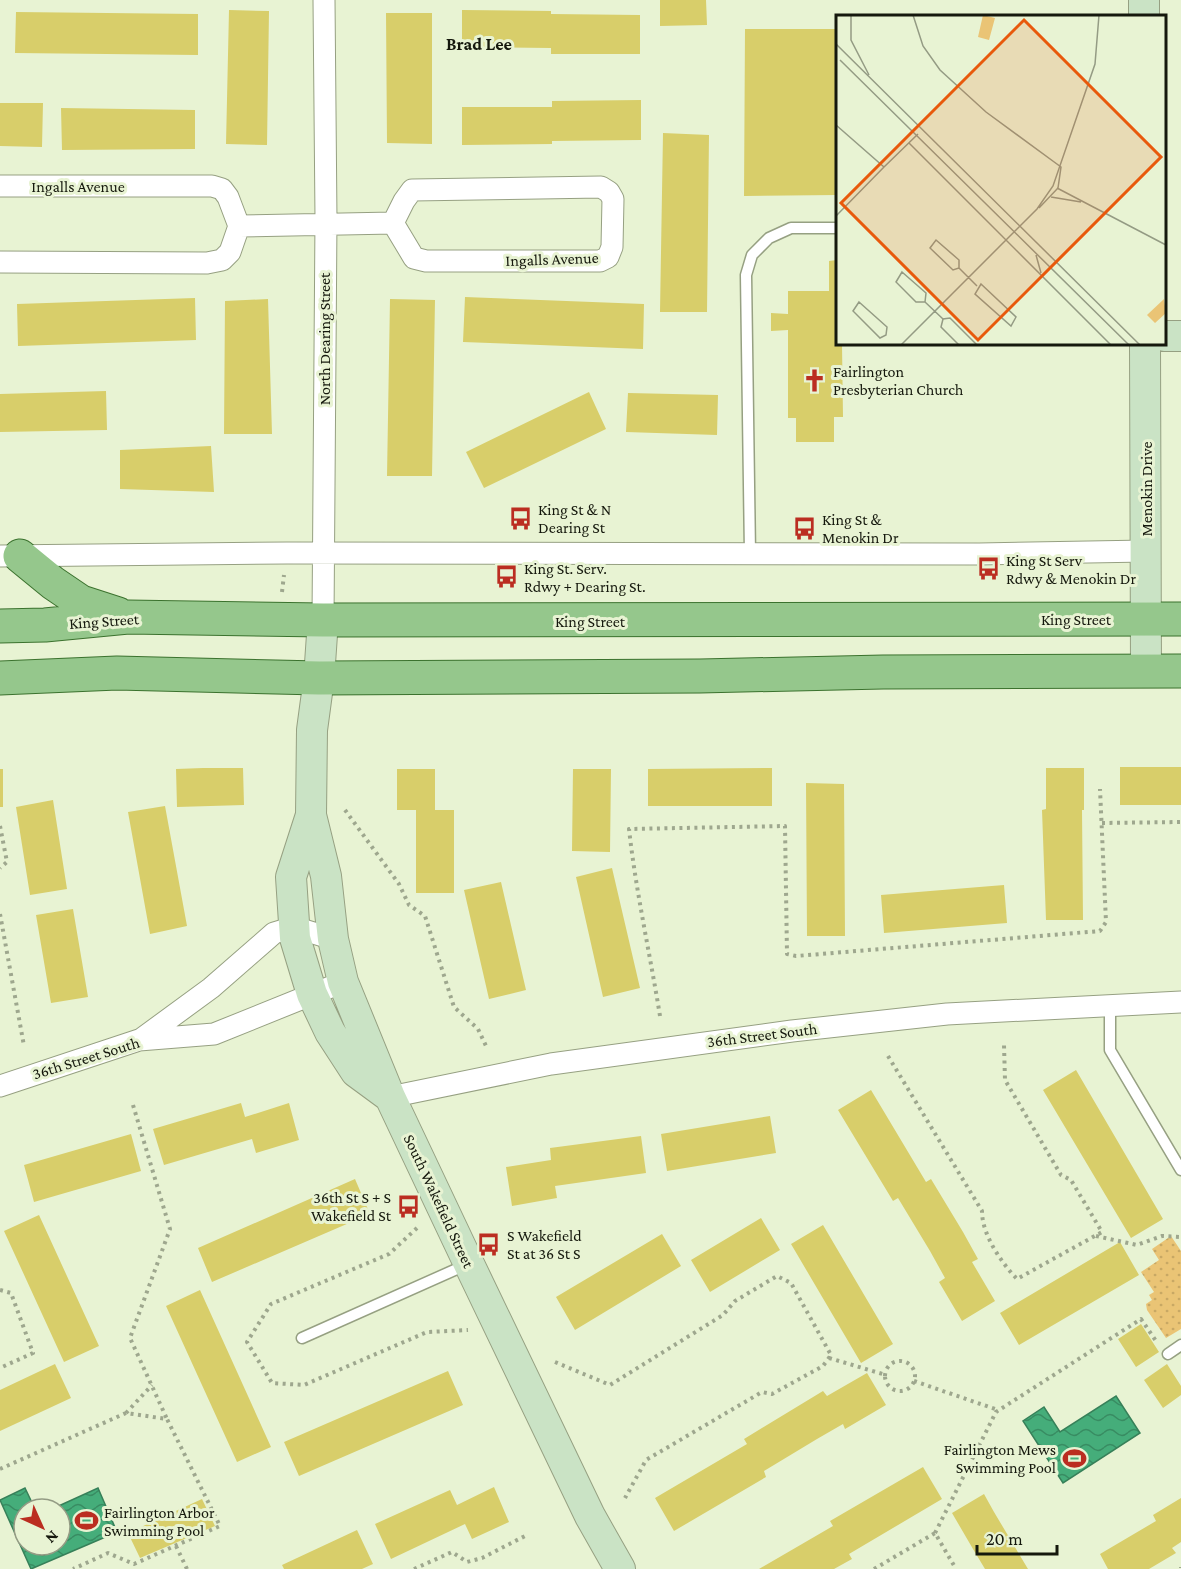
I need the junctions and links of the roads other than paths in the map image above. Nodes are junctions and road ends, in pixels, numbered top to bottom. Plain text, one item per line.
1 (324, 0) edge
2 (0, 186) edge
3 (393, 223) junction
4 (325, 224) junction
5 (238, 226) junction
6 (836, 228) edge
7 (0, 262) edge
8 (1146, 345) edge
9 (1146, 551) junction
10 (322, 554) junction
11 (750, 554) junction
12 (10, 556) edge
13 (128, 617) junction
14 (1146, 619) junction
15 (1181, 619) edge
16 (323, 620) junction
17 (0, 626) edge
18 (1146, 671) junction
19 (1181, 671) edge
20 (0, 678) edge
21 (319, 678) junction
22 (311, 815) junction
23 (294, 927) junction
24 (333, 939) junction
25 (343, 982) junction
26 (312, 994) junction
27 (1181, 1002) edge
28 (1110, 1005) junction
29 (139, 1040) junction
30 (0, 1086) edge
31 (390, 1097) junction
32 (1181, 1170) edge
33 (468, 1264) junction
34 (302, 1338) dead end
35 (1181, 1345) edge
36 (1168, 1354) road end
37 (620, 1569) edge

1 - 4 street, North Dearing Street
2 - 5 street, Ingalls Avenue
3 - 3 street, Ingalls Avenue
3 - 4 street
4 - 5 street
4 - 10 street, North Dearing Street
5 - 7 street
6 - 11 lane
8 - 9 street, Menokin Drive
9 - 11 street
9 - 14 street, Menokin Drive
10 - 11 street
10 - 12 street
10 - 16 street, North Dearing Street
12 - 13 main road
13 - 16 main road, King Street
13 - 17 main road, King Street
14 - 15 main road, King Street
14 - 16 main road, King Street
14 - 18 street, Menokin Drive
16 - 21 street, North Dearing Street
18 - 19 main road
18 - 21 main road
20 - 21 main road
21 - 22 street, South Wakefield Street
22 - 23 street, South Wakefield Street
22 - 24 street, South Wakefield Street
23 - 24 street
23 - 26 street, South Wakefield Street
23 - 29 street
24 - 25 street, South Wakefield Street
25 - 26 street, 36th Street South
25 - 31 street, South Wakefield Street
26 - 29 street, 36th Street South
26 - 31 street, South Wakefield Street
27 - 28 street, 36th Street South
28 - 31 street, 36th Street South
28 - 32 lane
29 - 30 street, 36th Street South
31 - 33 street, South Wakefield Street
33 - 34 lane
33 - 37 street, South Wakefield Street
35 - 36 lane

